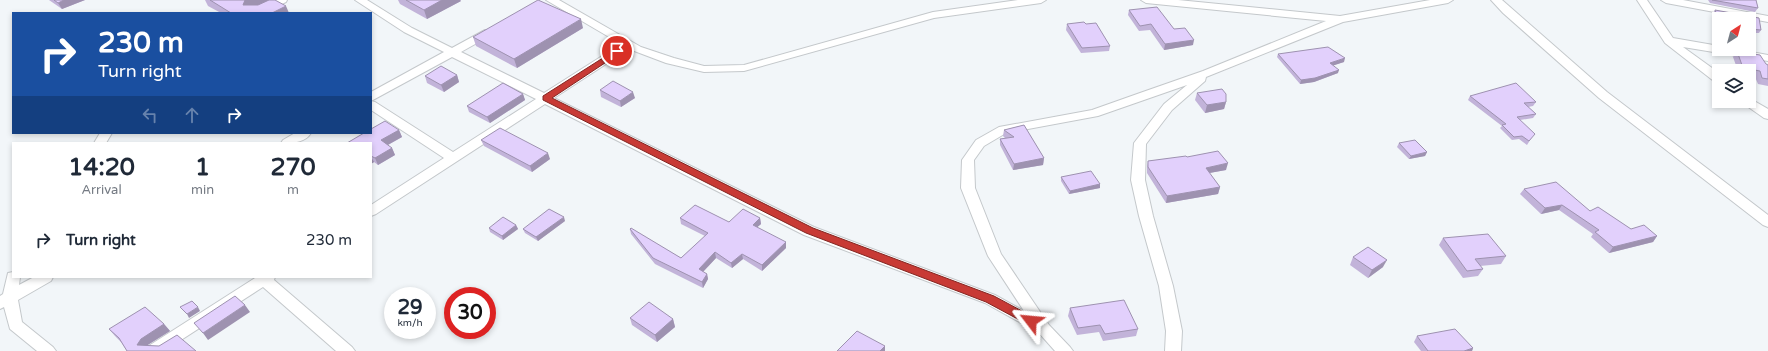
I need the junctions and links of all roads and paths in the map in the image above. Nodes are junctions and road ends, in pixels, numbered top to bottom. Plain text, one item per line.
1 (282, 0) edge
2 (360, 0) edge
3 (1041, 0) edge
4 (1146, 0) edge
5 (1448, 0) edge
6 (1496, 0) edge
7 (1642, 0) edge
8 (1666, 0) edge
9 (546, 1) edge
10 (256, 12) edge
11 (1340, 19) junction
12 (1768, 19) edge
13 (499, 26) edge
14 (1669, 41) junction
15 (629, 44) junction
16 (452, 52) junction
17 (1768, 58) edge
18 (1207, 73) junction
19 (1712, 74) edge
20 (372, 95) edge
21 (546, 98) junction
22 (372, 106) edge
23 (1756, 106) edge
24 (1765, 112) edge
25 (303, 134) edge
26 (289, 142) edge
27 (454, 158) junction
28 (372, 210) edge
29 (1768, 222) edge
30 (13, 278) edge
31 (44, 278) edge
32 (264, 278) edge
33 (5, 300) edge
34 (1044, 329) junction
35 (48, 351) edge
36 (152, 351) edge
37 (347, 351) edge
38 (1065, 351) edge
39 (1173, 351) edge

1 - 10 street
2 - 16 street
3 - 15 street
4 - 11 street
5 - 11 street
6 - 29 street
7 - 14 street
8 - 12 street
9 - 15 street
11 - 18 street
13 - 16 street
14 - 17 street
14 - 19 street
15 - 21 street
16 - 20 street
16 - 21 street
18 - 34 street
18 - 39 street
21 - 27 street
21 - 34 street
22 - 27 street
23 - 24 street
25 - 26 street
27 - 28 street
30 - 33 street
31 - 33 street
32 - 36 street
32 - 37 street
33 - 35 street
34 - 38 street

